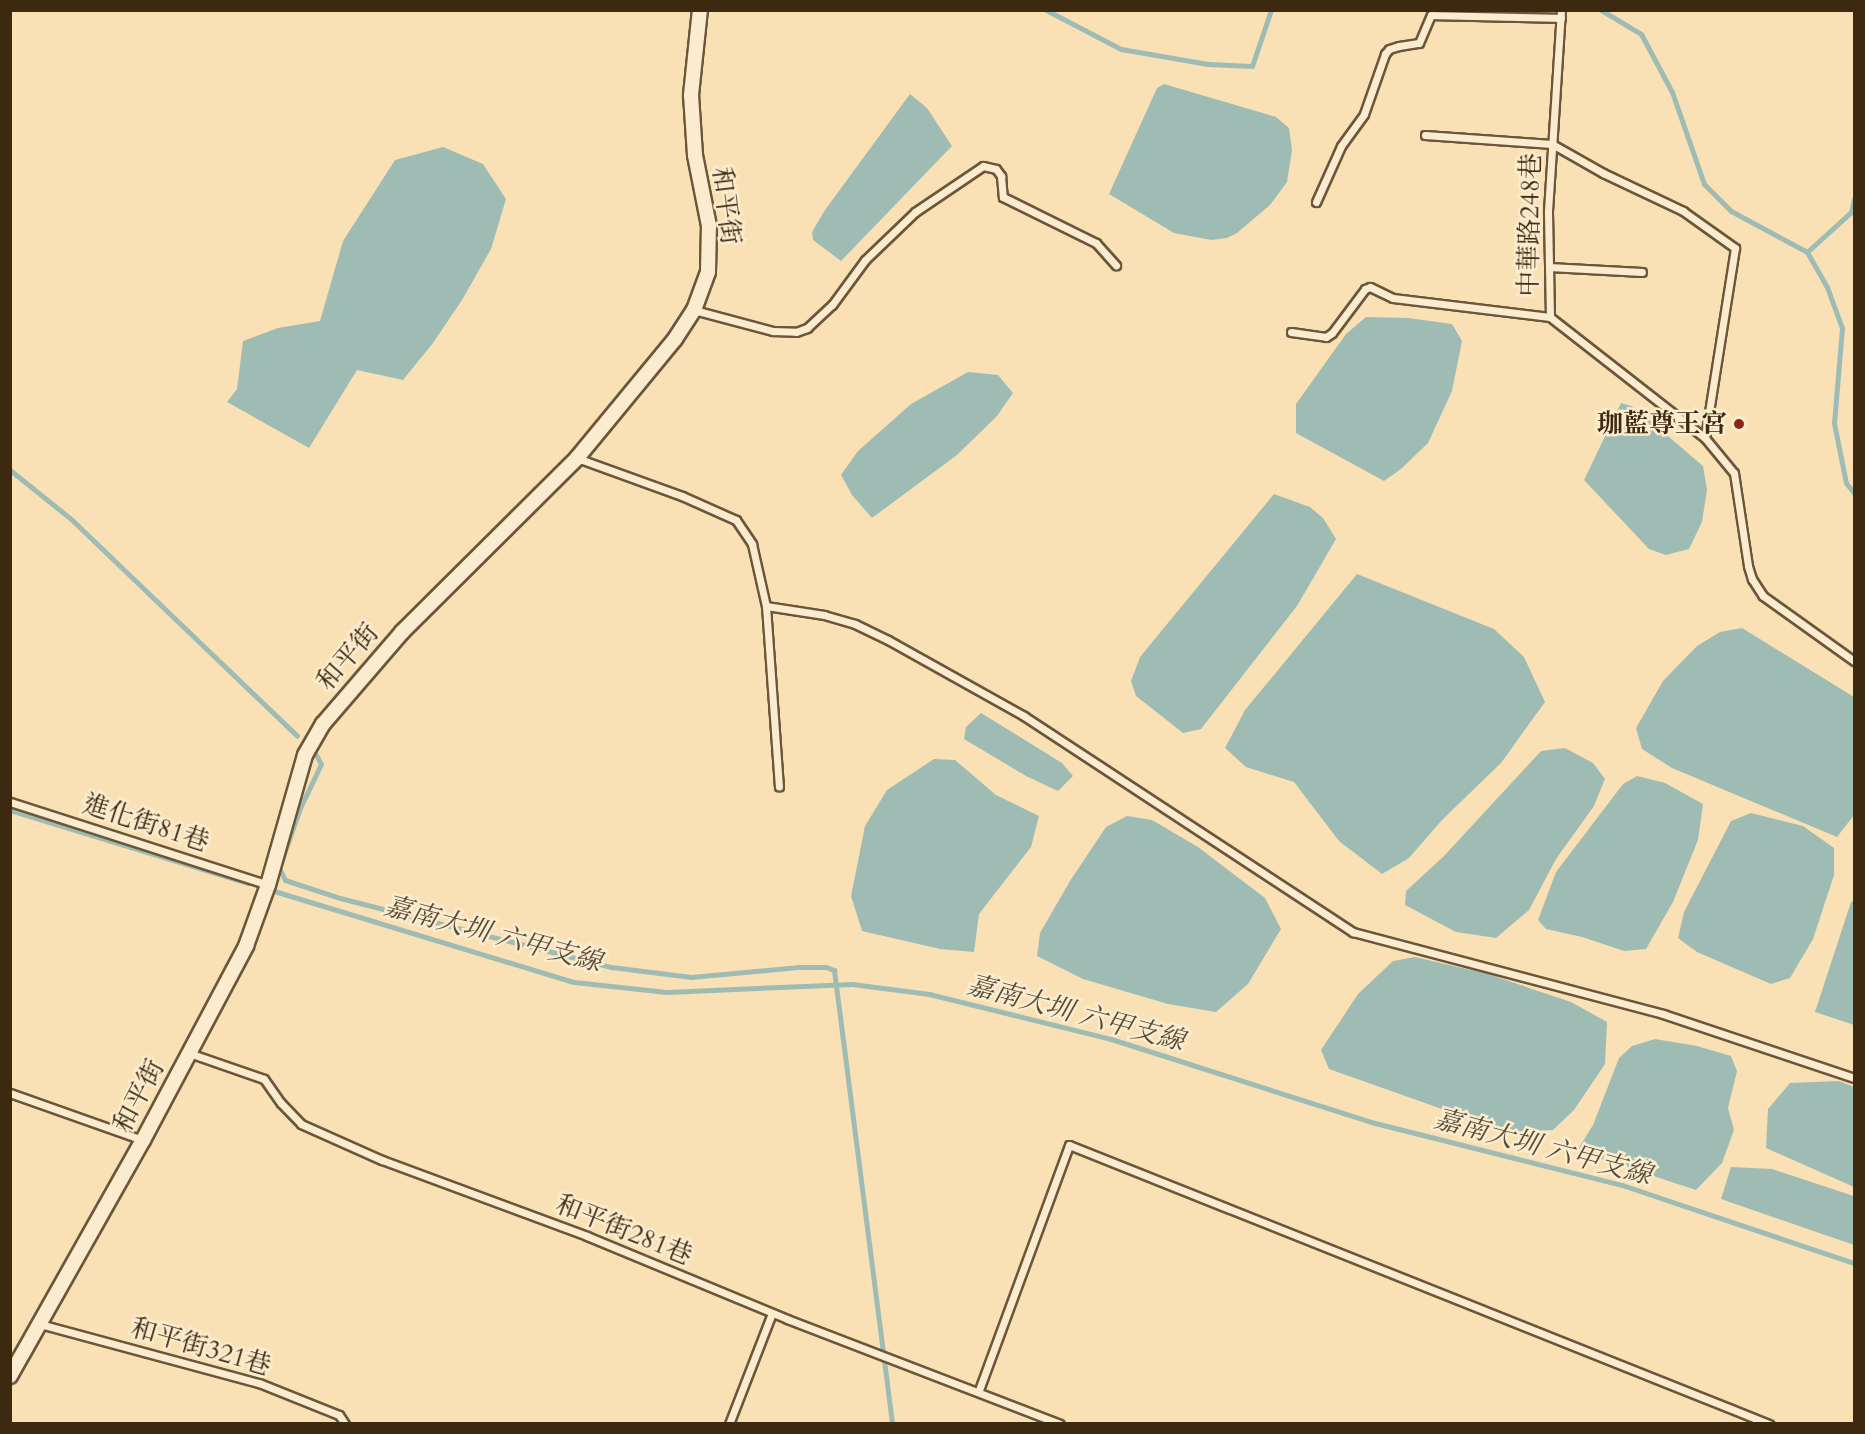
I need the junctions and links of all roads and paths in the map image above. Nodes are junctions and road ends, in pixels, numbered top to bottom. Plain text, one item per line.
1 (700, 10) edge
2 (1561, 14) edge
3 (1425, 135) dead end
4 (1552, 144) junction
5 (1316, 202) dead end
6 (1116, 265) dead end
7 (1549, 267) junction
8 (1642, 272) dead end
9 (694, 310) junction
10 (1550, 317) junction
11 (1291, 332) dead end
12 (1705, 438) junction
13 (577, 458) junction
14 (766, 606) junction
15 (1854, 661) edge
16 (779, 787) dead end
17 (10, 802) edge
18 (268, 885) junction
19 (189, 1053) junction
20 (1854, 1078) edge
21 (10, 1093) edge
22 (143, 1140) junction
23 (772, 1312) junction
24 (39, 1324) junction
25 (10, 1376) edge
26 (979, 1390) junction
27 (345, 1424) edge
28 (729, 1424) edge
29 (1060, 1424) edge
30 (1769, 1424) edge

1 - 9 street, 和平街
2 - 4 lane, 中華路248巷
2 - 5 lane
3 - 4 lane
4 - 7 lane, 中華路248巷
4 - 12 lane
6 - 9 lane
7 - 8 lane
7 - 10 lane, 中華路248巷
9 - 13 street, 和平街
10 - 11 lane
10 - 12 lane, 中華路248巷
12 - 15 lane, 中華路248巷
13 - 14 lane
13 - 18 street, 和平街
14 - 16 lane
14 - 20 lane
17 - 18 lane, 進化街81巷
18 - 19 street, 和平街
19 - 22 street, 和平街
19 - 23 lane, 和平街281巷
21 - 22 lane
22 - 24 street, 和平街
23 - 26 lane, 和平街281巷
23 - 28 lane
24 - 25 street, 和平街
24 - 27 lane, 和平街321巷
26 - 29 lane, 和平街281巷
26 - 30 lane

